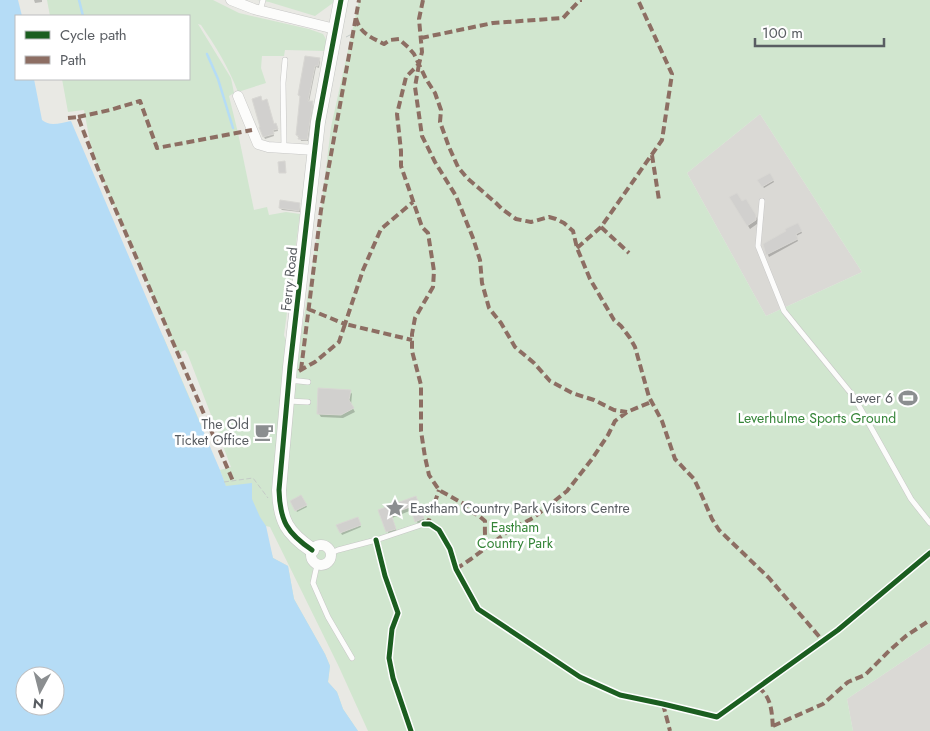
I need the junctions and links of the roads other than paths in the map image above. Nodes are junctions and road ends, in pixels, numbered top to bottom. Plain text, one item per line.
1 (231, 0) edge
2 (263, 0) edge
3 (342, 0) edge
4 (260, 11) junction
5 (336, 29) junction
6 (285, 60) dead end
7 (238, 96) dead end
8 (284, 148) junction
9 (315, 150) junction
10 (762, 201) dead end
11 (289, 380) junction
12 (308, 382) dead end
13 (287, 400) junction
14 (308, 402) dead end
15 (930, 523) edge
16 (424, 524) dead end
17 (312, 550) junction
18 (331, 553) junction
19 (317, 565) junction
20 (352, 658) dead end

1 - 4 street
2 - 4 lane
3 - 5 street, Ferry Road
4 - 5 street
5 - 9 street, Ferry Road
6 - 8 lane
7 - 8 street
8 - 9 street
9 - 11 street, Ferry Road
10 - 15 lane
11 - 12 lane
11 - 13 street, Ferry Road
13 - 14 lane
13 - 17 street, Ferry Road
16 - 18 lane
17 - 18 street
17 - 19 street
18 - 19 street
19 - 20 lane

